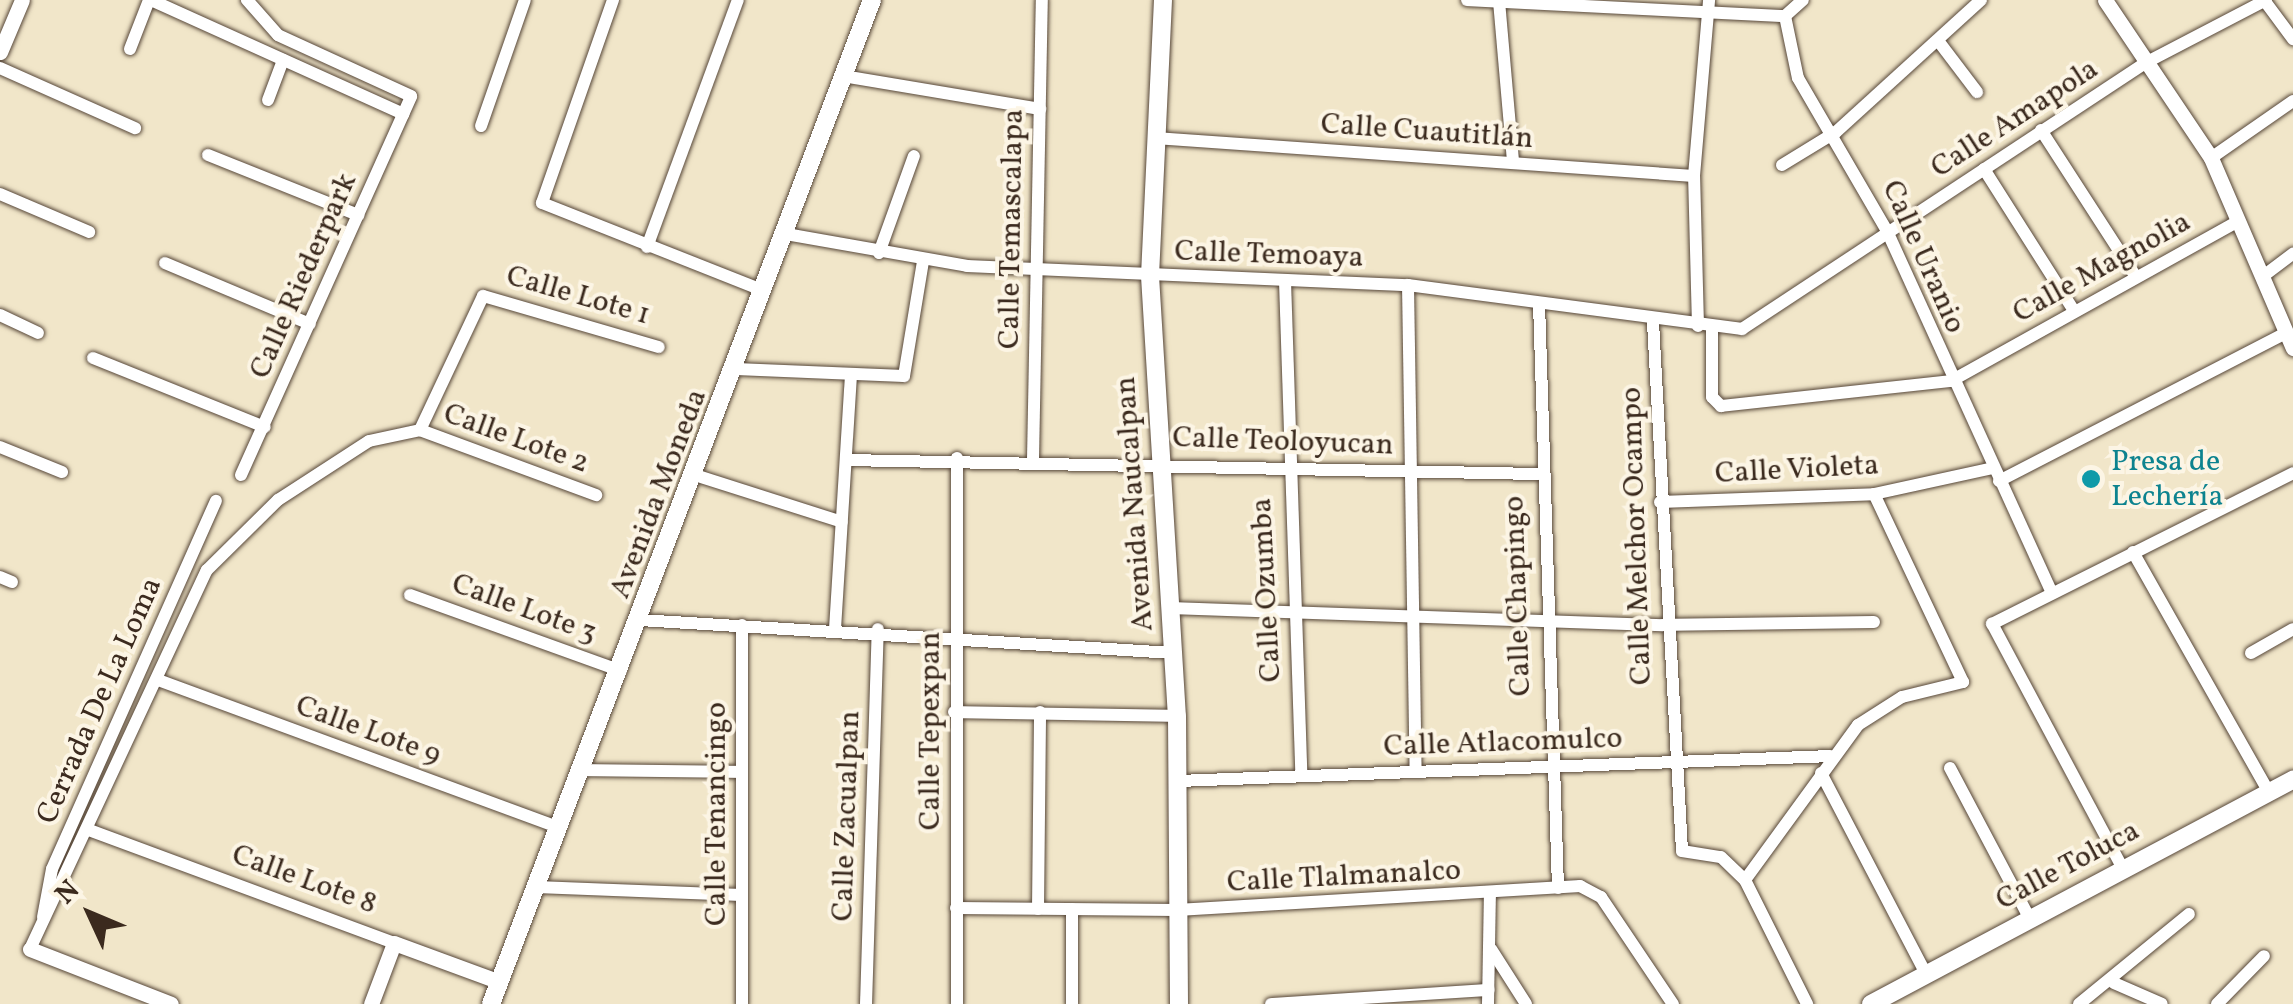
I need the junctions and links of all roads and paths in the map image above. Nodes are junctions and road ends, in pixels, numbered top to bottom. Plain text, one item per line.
1 (22, 0) edge
2 (150, 0) edge
3 (246, 0) edge
4 (525, 0) edge
5 (613, 0) edge
6 (738, 0) edge
7 (872, 0) edge
8 (1042, 0) edge
9 (1163, 0) edge
10 (1467, 0) edge
11 (1802, 0) edge
12 (1981, 0) edge
13 (2105, 0) edge
14 (2265, 0) edge
15 (1498, 1) edge
16 (1515, 1) edge
17 (1578, 2) edge
18 (1708, 5) edge
19 (1785, 16) junction
20 (2293, 39) edge
21 (1939, 42) junction
22 (130, 49) dead end
23 (0, 52) edge
24 (284, 60) junction
25 (2149, 61) junction
26 (0, 68) edge
27 (843, 76) junction
28 (1977, 92) dead end
29 (268, 100) dead end
30 (2293, 101) edge
31 (1040, 109) junction
32 (403, 114) junction
33 (481, 126) dead end
34 (135, 128) dead end
35 (2041, 130) junction
36 (1836, 132) junction
37 (1155, 138) junction
38 (208, 154) dead end
39 (914, 156) dead end
40 (2211, 158) junction
41 (1513, 162) junction
42 (1782, 165) dead end
43 (1984, 169) junction
44 (1694, 176) junction
45 (0, 194) edge
46 (358, 215) junction
47 (2238, 221) junction
48 (1888, 231) junction
49 (90, 232) dead end
50 (786, 234) junction
51 (647, 247) junction
52 (879, 253) junction
53 (2293, 254) edge
54 (923, 260) junction
55 (166, 263) dead end
56 (1034, 269) junction
57 (1150, 276) junction
58 (2136, 277) junction
59 (2262, 277) junction
60 (1285, 281) junction
61 (1408, 285) junction
62 (764, 291) junction
63 (1538, 303) junction
64 (2074, 311) junction
65 (0, 315) edge
66 (1654, 322) junction
67 (310, 324) junction
68 (1750, 326) joint
69 (1705, 327) junction
70 (38, 333) dead end
71 (2289, 340) edge
72 (659, 346) dead end
73 (93, 358) dead end
74 (736, 369) junction
75 (851, 378) junction
76 (1951, 380) junction
77 (265, 427) junction
78 (420, 430) junction
79 (0, 447) edge
80 (957, 458) junction
81 (1033, 459) junction
82 (846, 460) junction
83 (1158, 464) junction
84 (1285, 466) junction
85 (1409, 470) junction
86 (62, 472) dead end
87 (2293, 472) edge
88 (1539, 474) junction
89 (1996, 474) junction
90 (242, 475) dead end
91 (695, 475) junction
92 (1874, 494) junction
93 (596, 495) dead end
94 (216, 502) dead end
95 (1660, 502) junction
96 (842, 522) junction
97 (2133, 552) junction
98 (186, 570) junction
99 (207, 570) junction
100 (2052, 593) junction
101 (410, 595) dead end
102 (1170, 608) junction
103 (1294, 613) junction
104 (1412, 617) junction
105 (640, 620) junction
106 (1543, 620) junction
107 (1874, 622) dead end
108 (742, 625) junction
109 (1663, 626) junction
110 (835, 629) junction
111 (878, 629) junction
112 (2293, 630) edge
113 (956, 642) junction
114 (2251, 652) dead end
115 (1173, 653) junction
116 (620, 671) junction
117 (158, 680) junction
118 (954, 712) junction
119 (1040, 712) junction
120 (1178, 716) junction
121 (1831, 756) junction
122 (1673, 762) junction
123 (1550, 767) junction
124 (1950, 768) dead end
125 (581, 770) junction
126 (742, 772) junction
127 (1416, 772) junction
128 (1820, 772) junction
129 (1301, 776) junction
130 (2293, 780) edge
131 (1178, 782) junction
132 (2268, 791) junction
133 (560, 828) junction
134 (89, 830) junction
135 (2122, 867) junction
136 (1745, 880) junction
137 (536, 887) junction
138 (1558, 888) junction
139 (1490, 894) junction
140 (742, 895) junction
141 (956, 908) junction
142 (1038, 909) junction
143 (1072, 909) junction
144 (1177, 910) junction
145 (2188, 914) dead end
146 (2029, 918) junction
147 (43, 924) junction
148 (394, 943) junction
149 (1490, 947) junction
150 (30, 949) joint
151 (2264, 956) dead end
152 (1926, 974) junction
153 (500, 982) junction
154 (2114, 984) junction
155 (1489, 997) edge
156 (1881, 1002) edge
157 (172, 1004) edge
158 (371, 1004) edge
159 (491, 1004) edge
160 (742, 1004) edge
161 (866, 1004) edge
162 (957, 1004) edge
163 (1072, 1004) edge
164 (1179, 1004) edge
165 (1271, 1004) edge
166 (1526, 1004) edge
167 (1672, 1004) edge
168 (1807, 1004) edge
169 (2079, 1004) edge
170 (2162, 1004) edge
171 (2217, 1004) edge

1 - 23 street
2 - 22 street
2 - 24 street
3 - 32 street, Calle Riederpark
4 - 33 street
5 - 51 street
6 - 51 street
7 - 27 main road, Avenida Moneda
8 - 31 street, Calle Temascalapa
9 - 37 main road, Avenida Naucalpan
10 - 15 street
11 - 19 street
12 - 21 street
13 - 25 street
14 - 20 street
14 - 25 street, Calle Amapola
15 - 16 street
15 - 41 street
16 - 17 street
17 - 18 street
18 - 19 street
18 - 44 street
19 - 36 street, Calle Uranio
21 - 28 street
21 - 36 street
24 - 29 street
24 - 32 street
25 - 35 street, Calle Amapola
25 - 40 street
26 - 34 street
27 - 31 street
27 - 50 main road, Avenida Moneda
30 - 40 street
31 - 56 street, Calle Temascalapa
32 - 46 street, Calle Riederpark
35 - 43 street, Calle Amapola
35 - 58 street
36 - 42 street
36 - 48 street, Calle Uranio
37 - 41 street, Calle Cuautitlán
37 - 57 main road, Avenida Naucalpan
38 - 46 street
39 - 52 street
40 - 47 street
41 - 44 street, Calle Cuautitlán
43 - 48 street, Calle Amapola
43 - 64 street
44 - 69 street
45 - 49 street
46 - 67 street, Calle Riederpark
47 - 58 street, Calle Magnolia
47 - 59 street
48 - 68 street, Calle Amapola
48 - 76 street, Calle Uranio
50 - 52 street, Calle Temoaya
50 - 62 main road, Avenida Moneda
51 - 62 street
52 - 54 street, Calle Temoaya
53 - 59 street
54 - 56 street, Calle Temoaya
54 - 75 street
55 - 67 street
56 - 57 street, Calle Temoaya
56 - 81 street, Calle Temascalapa
57 - 60 street, Calle Temoaya
57 - 83 main road, Avenida Naucalpan
58 - 64 street, Calle Magnolia
59 - 71 street
60 - 61 street, Calle Temoaya
60 - 84 street, Calle Ozumba
61 - 63 street, Calle Temoaya
61 - 85 street
62 - 74 main road, Avenida Moneda
63 - 66 street, Calle Temoaya
63 - 88 street, Calle Chapingo
64 - 76 street, Calle Magnolia
65 - 70 street
66 - 69 street, Calle Temoaya
66 - 95 street, Calle Melchor Ocampo
67 - 77 street, Calle Riederpark
68 - 69 street, Calle Temoaya
69 - 76 street, Calle Magnolia
71 - 89 street, Calle Violeta
72 - 78 street, Calle Lote 1
73 - 77 street
74 - 75 street
74 - 91 main road, Avenida Moneda
75 - 82 street
76 - 89 street, Calle Uranio
77 - 90 street, Calle Riederpark
78 - 93 street, Calle Lote 2
78 - 99 street
79 - 86 street
80 - 81 street, Calle Teoloyucan
80 - 82 street, Calle Teoloyucan
80 - 113 street, Calle Tepexpan
81 - 83 street, Calle Teoloyucan
82 - 96 street
83 - 84 street, Calle Teoloyucan
83 - 102 main road, Avenida Naucalpan
84 - 85 street, Calle Teoloyucan
84 - 103 street, Calle Ozumba
85 - 88 street, Calle Teoloyucan
85 - 104 street
87 - 97 street
88 - 106 street, Calle Chapingo
89 - 92 street, Calle Violeta
89 - 100 street, Calle Uranio
91 - 96 street
91 - 105 main road, Avenida Moneda
92 - 95 street, Calle Violeta
92 - 121 street
94 - 98 street, Cerrada De La Loma
95 - 109 street, Calle Melchor Ocampo
96 - 110 street
97 - 100 street
97 - 132 street
98 - 99 street
98 - 147 street, Cerrada De La Loma
99 - 117 street, Cerrada De La Loma
100 - 135 street
101 - 116 street, Calle Lote 3
102 - 103 street
102 - 115 main road, Avenida Naucalpan
103 - 104 street
103 - 129 street, Calle Ozumba
104 - 106 street
104 - 127 street
105 - 108 street
105 - 116 main road, Avenida Moneda
106 - 109 street
106 - 123 street, Calle Chapingo
107 - 109 street
108 - 110 street
108 - 126 street, Calle Tenancingo
109 - 122 street, Calle Melchor Ocampo
110 - 111 street
111 - 113 street
111 - 161 street, Calle Zacualpan
112 - 114 street
113 - 115 street
113 - 118 street, Calle Tepexpan
115 - 120 main road, Avenida Naucalpan
116 - 125 main road, Avenida Moneda
117 - 133 street, Calle Lote 9
117 - 134 street, Cerrada De La Loma
118 - 119 street
118 - 141 street, Calle Tepexpan
119 - 120 street
119 - 142 street
120 - 131 main road, Avenida Naucalpan
121 - 122 street, Calle Atlacomulco
121 - 128 street
122 - 123 street, Calle Atlacomulco
122 - 136 street, Calle Melchor Ocampo
123 - 127 street, Calle Atlacomulco
123 - 138 street, Calle Chapingo
124 - 146 street
125 - 126 street
125 - 133 main road, Avenida Moneda
126 - 140 street, Calle Tenancingo
127 - 129 street, Calle Atlacomulco
128 - 136 street
128 - 152 street
129 - 131 street, Calle Atlacomulco
130 - 132 main road, Calle Toluca
131 - 144 main road, Avenida Naucalpan
132 - 135 main road, Calle Toluca
133 - 137 main road, Avenida Moneda
134 - 147 street, Cerrada De La Loma
134 - 148 street, Calle Lote 8
135 - 146 main road, Calle Toluca
136 - 168 street
137 - 140 street
137 - 153 main road, Avenida Moneda
138 - 139 street, Calle Tlalmanalco
138 - 167 street, Calle Tlalmanalco
139 - 144 street, Calle Tlalmanalco
139 - 149 street
140 - 160 street, Calle Tenancingo
141 - 142 street, Calle Tlalmanalco
141 - 162 street, Calle Tepexpan
142 - 143 street, Calle Tlalmanalco
143 - 144 street, Calle Tlalmanalco
143 - 163 street
144 - 164 main road, Avenida Naucalpan
145 - 154 street
146 - 152 main road, Calle Toluca
147 - 150 street, Cerrada De La Loma
148 - 153 street, Calle Lote 8
148 - 158 street
149 - 155 street
149 - 166 street
150 - 157 street
151 - 171 street
152 - 156 main road, Calle Toluca
153 - 159 main road, Avenida Moneda
154 - 169 street
154 - 170 street
155 - 165 street

